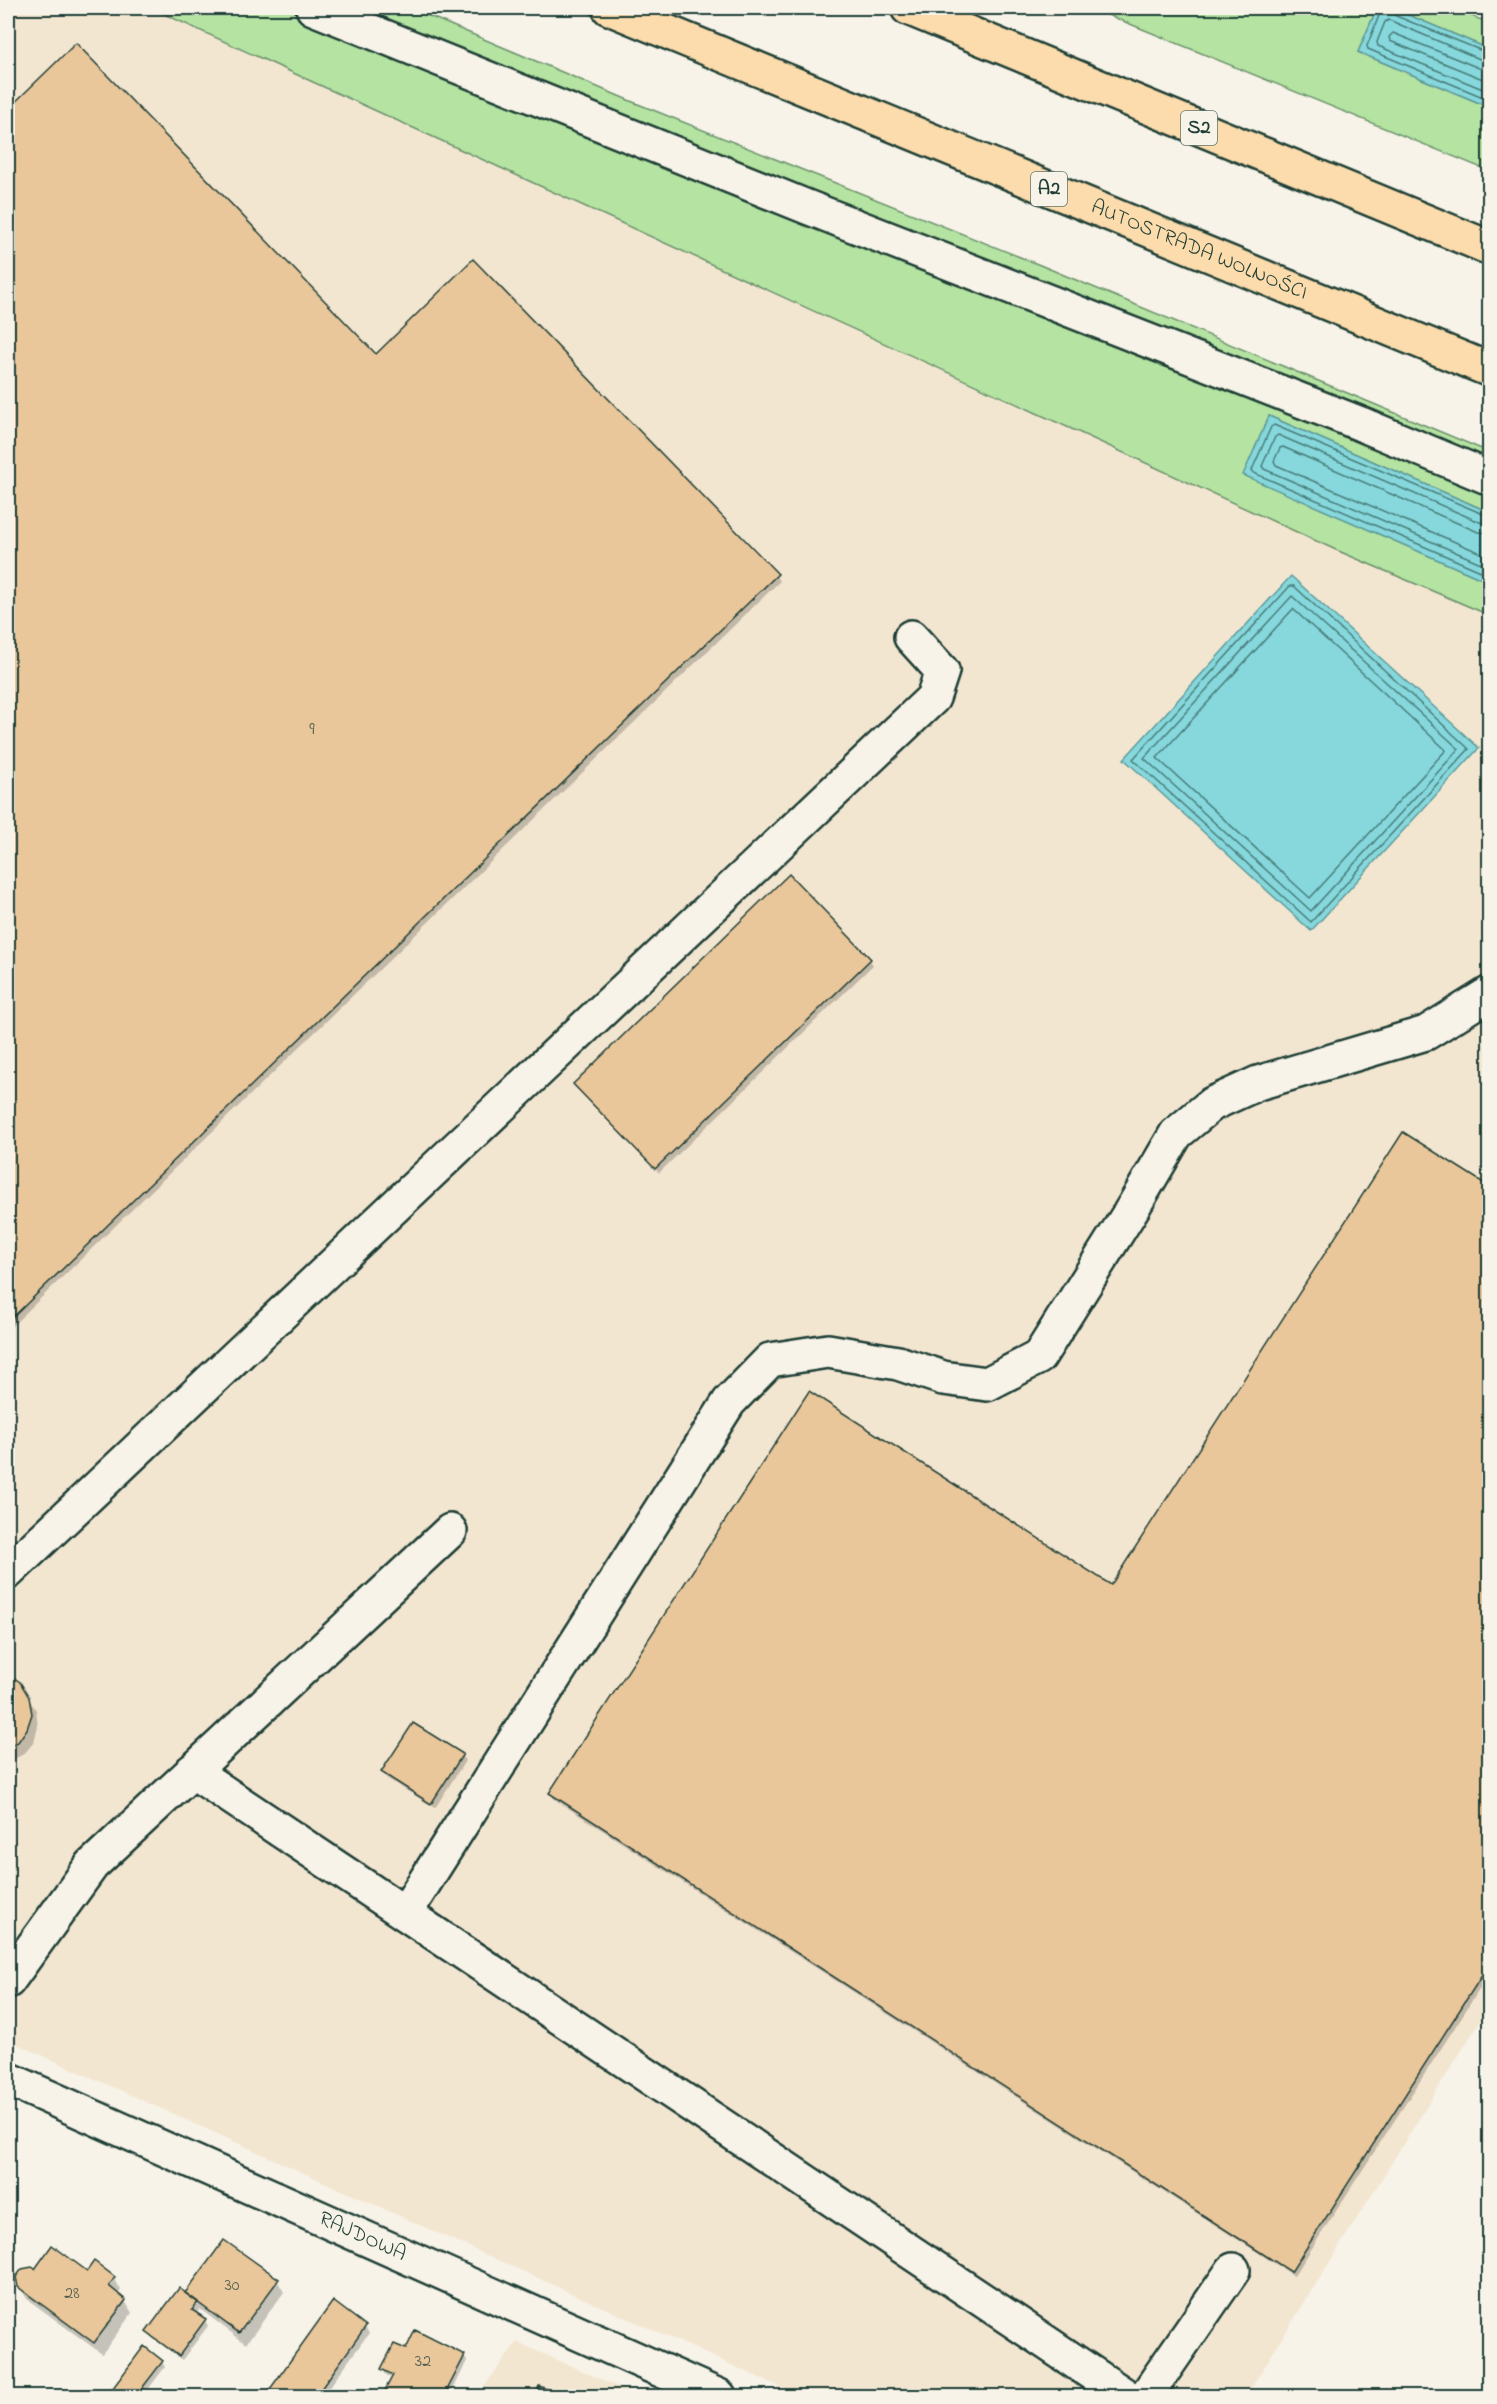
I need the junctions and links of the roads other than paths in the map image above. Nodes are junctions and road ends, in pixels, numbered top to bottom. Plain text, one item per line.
1 (313, 8) edge
2 (609, 8) edge
3 (908, 8) edge
4 (1490, 248) edge
5 (1490, 370) edge
6 (1490, 478) edge
7 (911, 637) dead end
8 (1490, 993) edge
9 (450, 1530) dead end
10 (8, 1572) edge
11 (192, 1771) junction
12 (405, 1913) junction
13 (8, 1981) edge
14 (8, 2079) edge
15 (1233, 2270) dead end
16 (719, 2397) edge
17 (1126, 2397) edge
18 (1146, 2397) edge

1 - 6 street
2 - 5 highway, AUTOSTRADA WOLNOŚCI / A2
3 - 4 highway, S2
7 - 10 street
8 - 12 street
9 - 11 street
11 - 12 street
11 - 13 street
12 - 17 street
14 - 16 street, RAJDOWA
15 - 18 street

